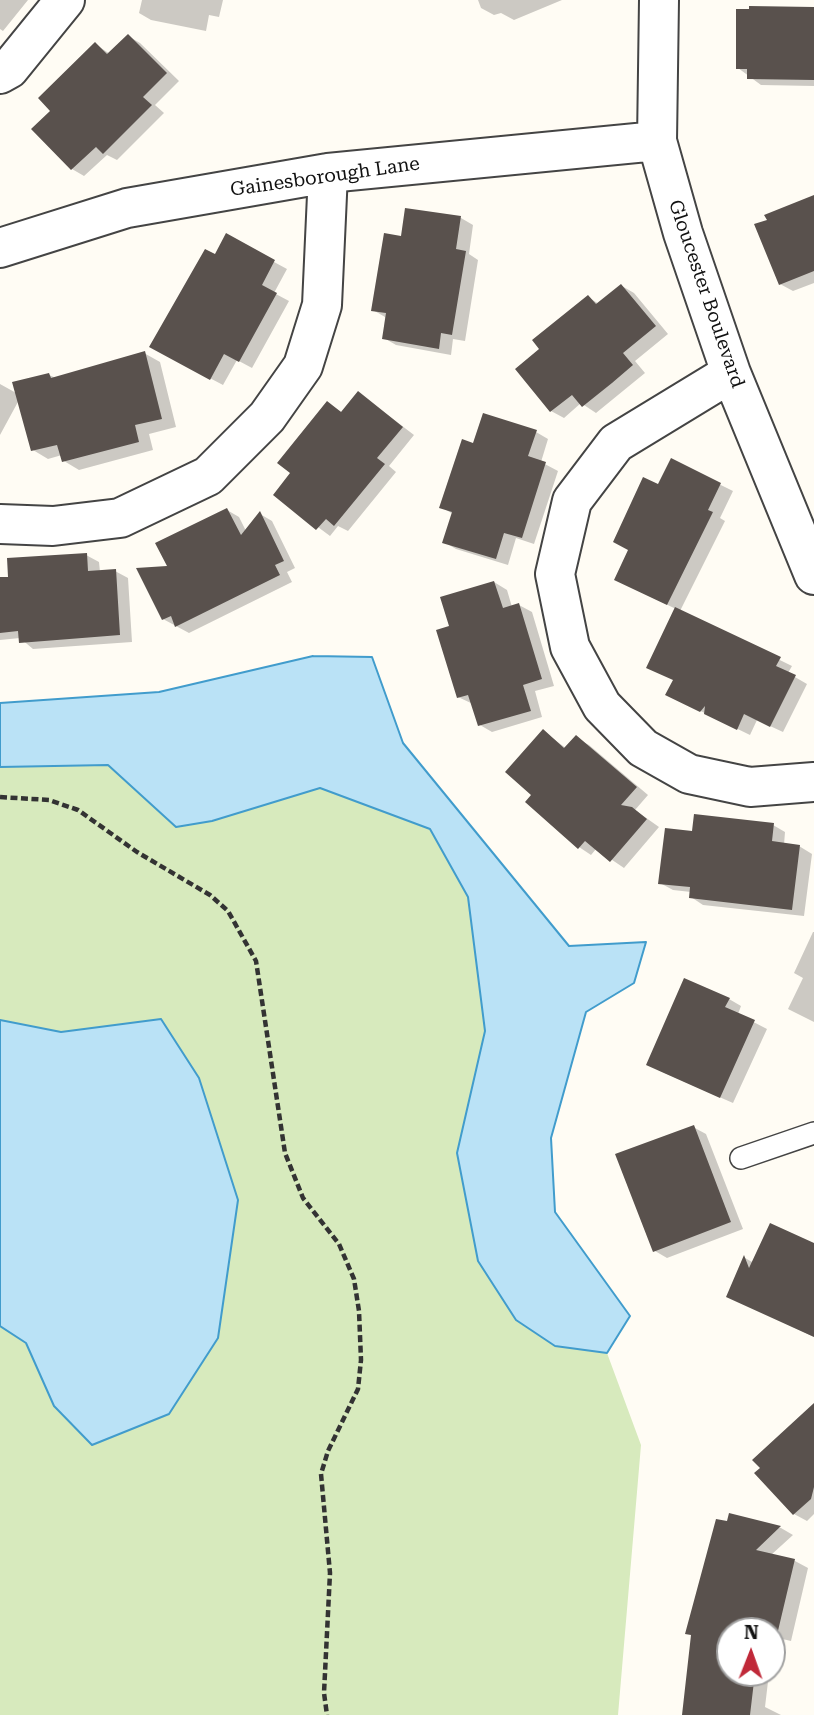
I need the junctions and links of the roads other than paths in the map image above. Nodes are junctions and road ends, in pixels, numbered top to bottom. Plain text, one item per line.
1 (65, 0) edge
2 (659, 0) edge
3 (0, 74) edge
4 (656, 141) junction
5 (328, 173) junction
6 (0, 248) edge
7 (731, 373) junction
8 (0, 524) edge
9 (812, 562) edge
10 (814, 782) edge
11 (814, 1133) edge
12 (741, 1158) dead end

1 - 3 street
2 - 4 street, Gloucester Boulevard
4 - 5 street, Gainesborough Lane
4 - 7 street, Gloucester Boulevard
5 - 6 street, Gainesborough Lane
5 - 8 street
7 - 9 street, Gloucester Boulevard
7 - 10 street
11 - 12 lane

